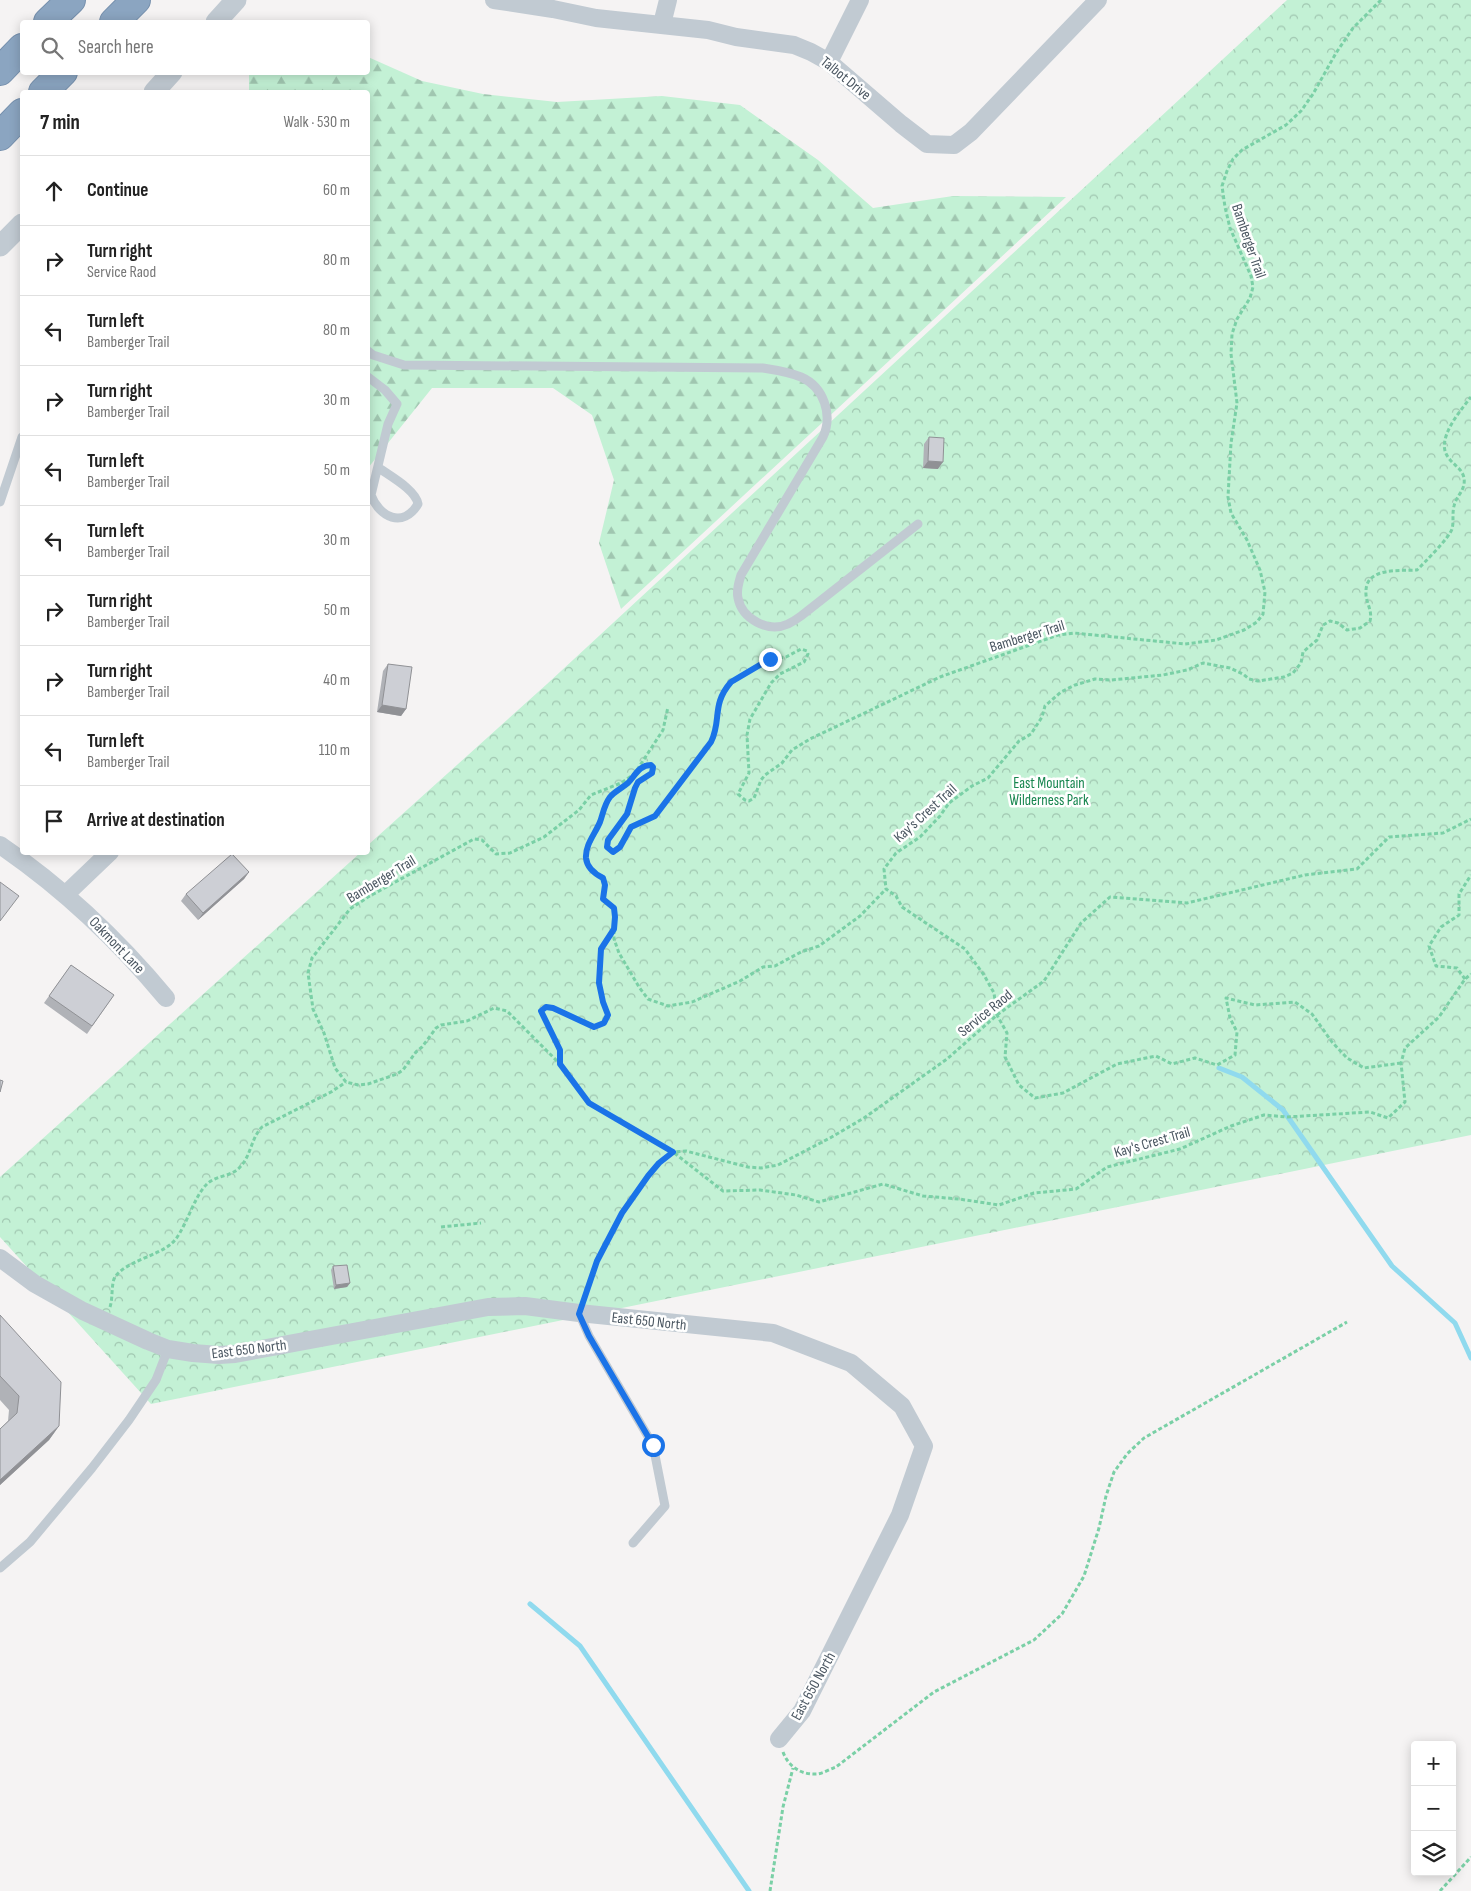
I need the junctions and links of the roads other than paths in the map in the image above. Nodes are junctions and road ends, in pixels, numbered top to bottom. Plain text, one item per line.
1 (71, 0) edge
2 (136, 0) edge
3 (236, 0) edge
4 (494, 0) edge
5 (668, 0) edge
6 (860, 0) edge
7 (1088, 3) edge
8 (50, 20) edge
9 (116, 20) edge
10 (218, 20) edge
11 (662, 24) junction
12 (20, 50) edge
13 (829, 62) junction
14 (0, 71) edge
15 (60, 75) edge
16 (169, 75) edge
17 (45, 90) edge
18 (156, 90) edge
19 (20, 116) edge
20 (0, 136) edge
21 (20, 226) edge
22 (0, 246) edge
23 (370, 353) edge
24 (370, 379) edge
25 (20, 443) edge
26 (378, 468) junction
27 (0, 502) edge
28 (918, 524) dead end
29 (0, 845) edge
30 (107, 855) edge
31 (65, 894) junction
32 (166, 998) dead end
33 (0, 1258) edge
34 (579, 1314) junction
35 (168, 1349) junction
36 (633, 1543) dead end
37 (0, 1568) edge
38 (779, 1740) dead end

1 - 8 highway
2 - 9 highway
3 - 10 street
4 - 11 street, Talbot Drive
5 - 11 street
6 - 13 street
7 - 13 street, Talbot Drive
11 - 13 street, Talbot Drive
12 - 14 highway
15 - 17 highway
16 - 18 street
19 - 20 highway
21 - 22 street
23 - 28 lane
24 - 26 lane
25 - 27 lane
26 - 26 lane
29 - 31 street, Oakmont Lane
30 - 31 street
31 - 32 street, Oakmont Lane
33 - 35 street, East 650 North
34 - 35 street, East 650 North
34 - 36 lane
34 - 38 street, East 650 North
35 - 37 lane

